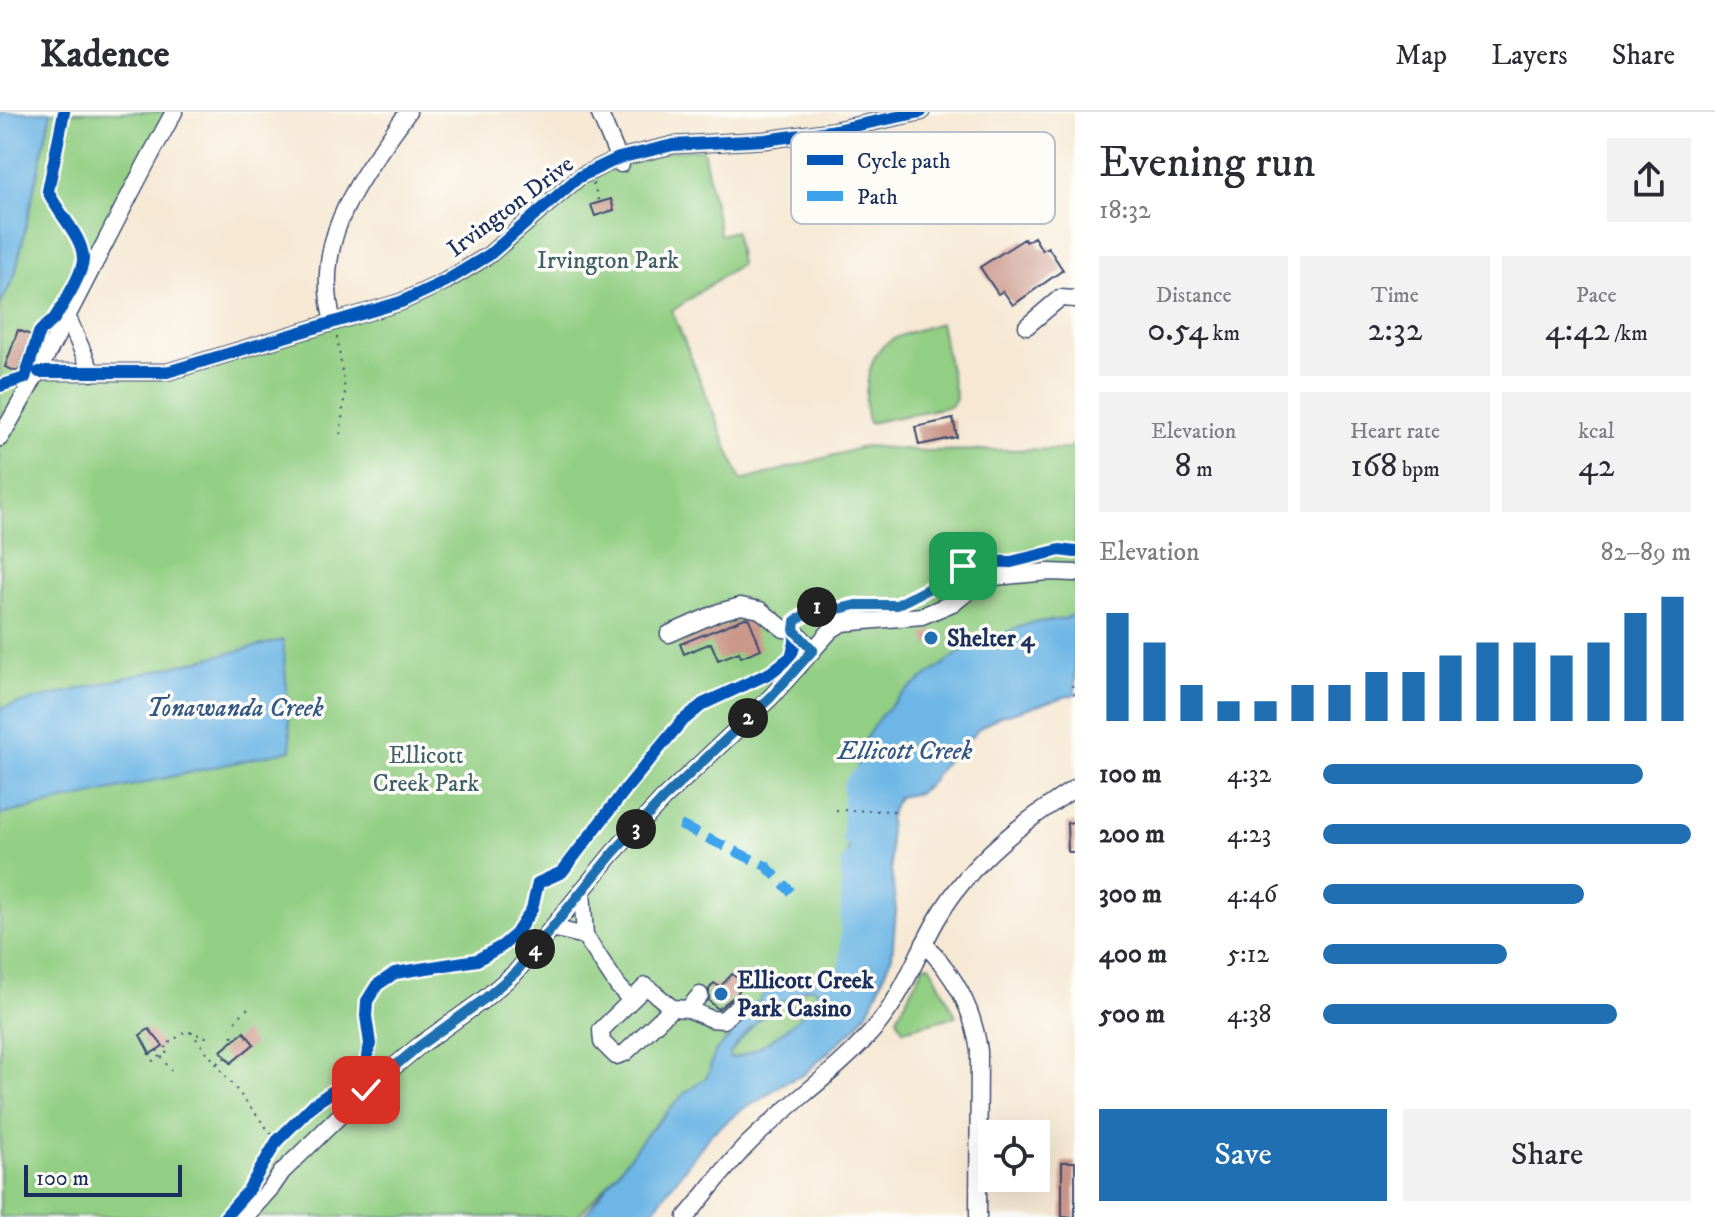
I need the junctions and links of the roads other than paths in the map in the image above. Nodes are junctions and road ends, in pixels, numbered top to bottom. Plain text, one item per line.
1 (174, 112) edge
2 (408, 112) edge
3 (599, 112) edge
4 (921, 112) edge
5 (823, 132) edge
6 (791, 136) edge
7 (620, 161) junction
8 (1075, 299) edge
9 (68, 318) junction
10 (333, 322) junction
11 (1027, 326) dead end
12 (39, 372) junction
13 (92, 373) junction
14 (0, 438) edge
15 (1075, 573) edge
16 (669, 634) dead end
17 (813, 650) junction
18 (1075, 788) edge
19 (582, 890) junction
20 (552, 928) junction
21 (585, 936) junction
22 (924, 943) junction
23 (700, 995) dead end
24 (631, 1000) junction
25 (739, 1005) dead end
26 (680, 1008) junction
27 (694, 1214) edge
28 (245, 1217) edge
29 (978, 1217) edge

1 - 9 street
2 - 10 street
3 - 7 street
4 - 5 street, Irvington Drive
6 - 7 street, Irvington Drive
7 - 10 street, Irvington Drive
8 - 11 street
9 - 12 street
9 - 13 street
10 - 13 street, Irvington Drive
12 - 13 street, Irvington Drive
12 - 14 street
15 - 17 street
16 - 17 street
17 - 19 street
18 - 22 street
19 - 20 street
19 - 21 street
20 - 21 street
20 - 28 street
21 - 24 street
22 - 27 street
22 - 29 street
23 - 26 street
24 - 26 street
24 - 26 street
25 - 26 street

